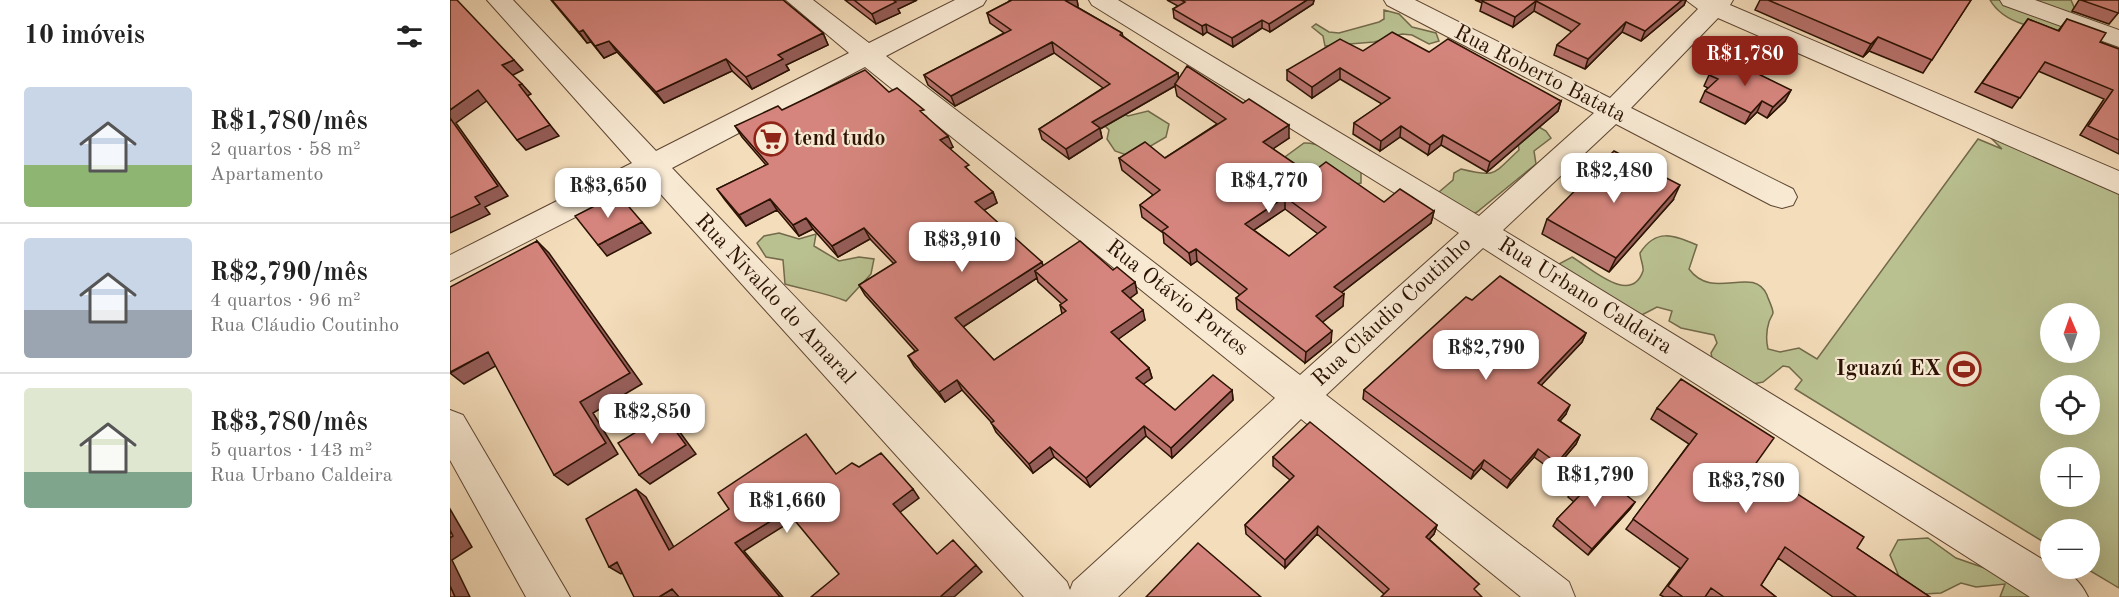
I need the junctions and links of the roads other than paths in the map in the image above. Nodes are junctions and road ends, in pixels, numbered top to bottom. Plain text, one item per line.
1 (499, 0) edge
2 (798, 0) edge
3 (974, 0) edge
4 (1101, 0) edge
5 (1396, 0) edge
6 (2012, 0) edge
7 (1711, 2) edge
8 (2119, 39) edge
9 (867, 55) junction
10 (1613, 111) junction
11 (651, 165) junction
12 (2119, 183) edge
13 (1782, 196) dead end
14 (1480, 231) junction
15 (450, 268) edge
16 (1300, 396) junction
17 (450, 426) edge
18 (549, 597) edge
19 (1052, 597) edge
20 (1088, 597) edge
21 (1554, 597) edge
22 (2067, 597) edge

1 - 11 street, Rua Nivaldo do Amaral
2 - 9 street, Rua Otávio Portes
3 - 9 street
4 - 14 street, Rua Urbano Caldeira
5 - 10 street, Rua Roberto Batata
6 - 8 street
7 - 10 street, Rua Cláudio Coutinho
7 - 12 street
9 - 11 street
9 - 16 street, Rua Otávio Portes
10 - 13 street, Rua Roberto Batata
10 - 14 street, Rua Cláudio Coutinho
11 - 15 street
11 - 19 street, Rua Nivaldo do Amaral
14 - 16 street, Rua Cláudio Coutinho
14 - 22 street, Rua Urbano Caldeira
16 - 20 street, Rua Cláudio Coutinho
16 - 21 street, Rua Otávio Portes
17 - 18 street

